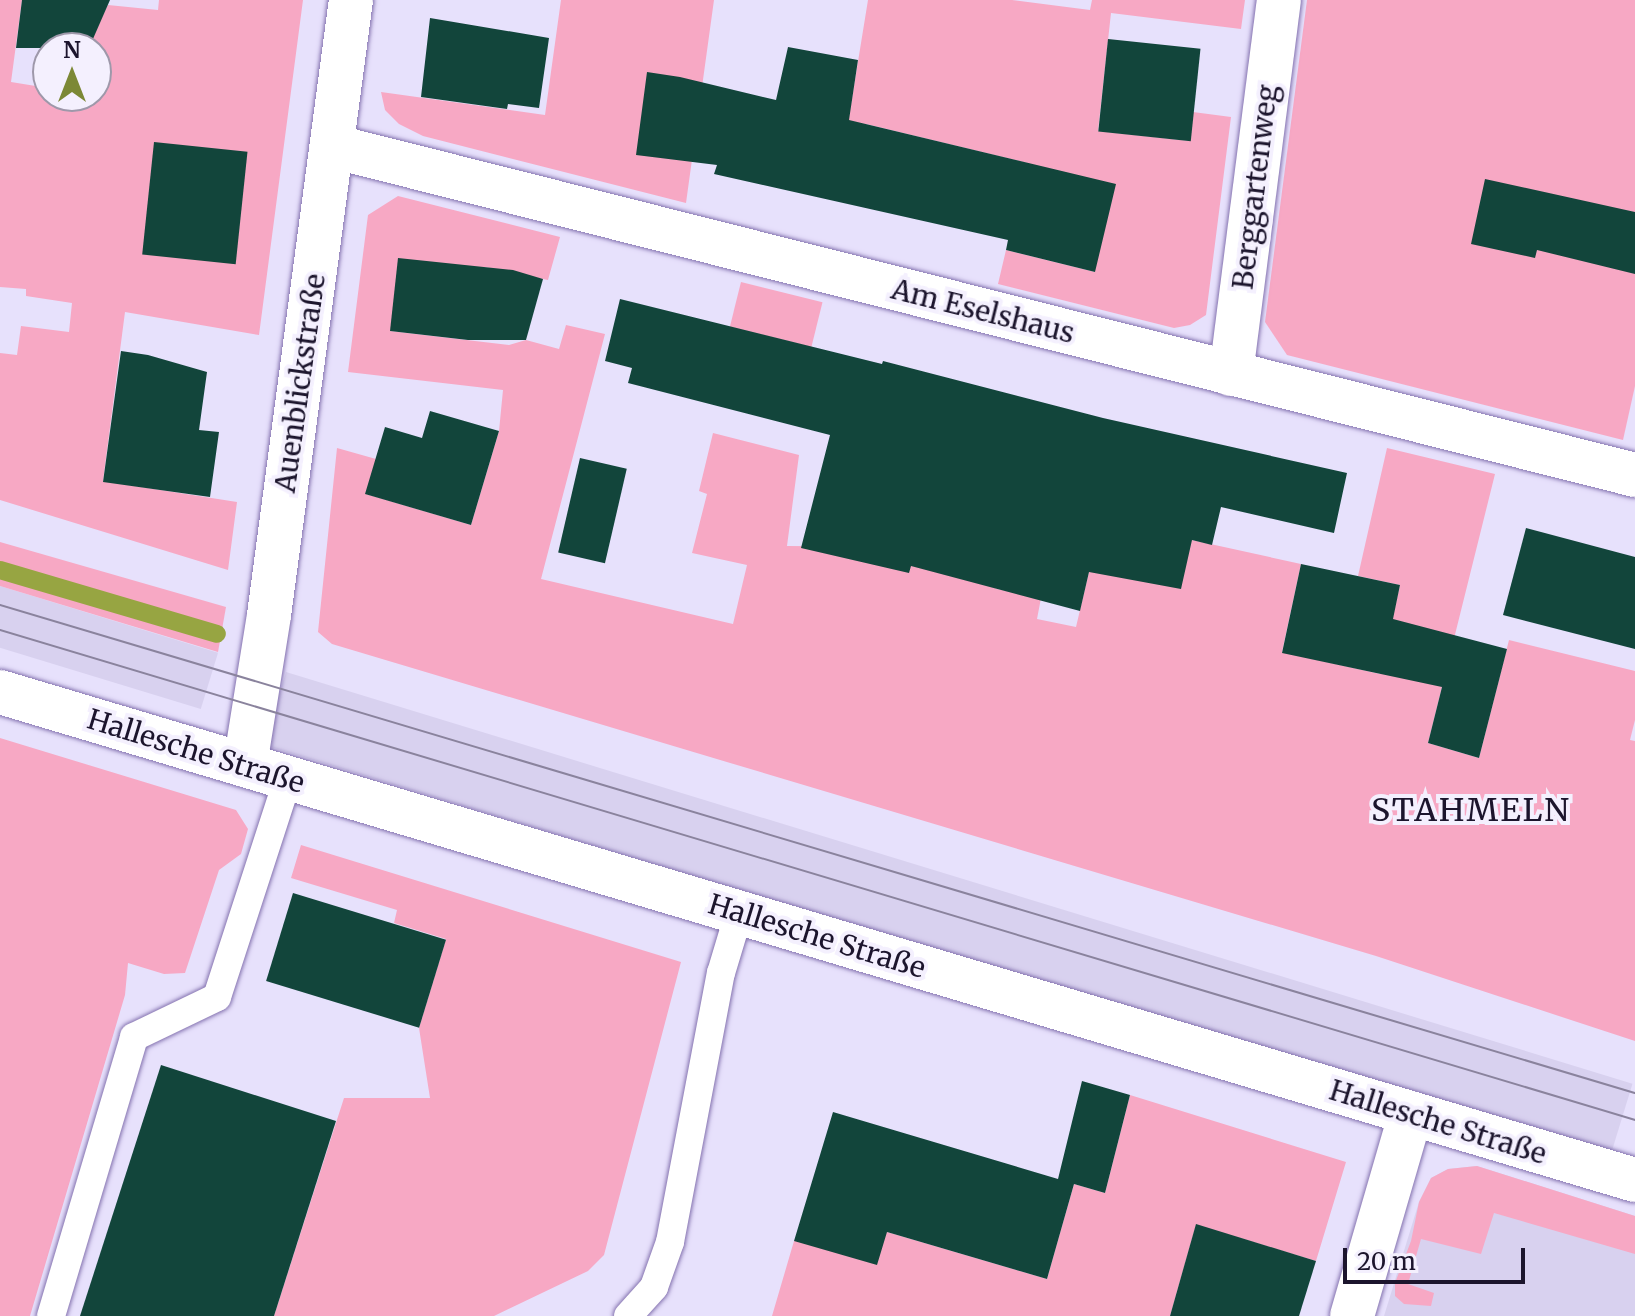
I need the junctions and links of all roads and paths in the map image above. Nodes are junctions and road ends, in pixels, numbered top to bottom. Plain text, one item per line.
1 (351, 0) edge
2 (1279, 0) edge
3 (332, 146) junction
4 (1231, 374) junction
5 (1635, 475) edge
6 (0, 692) edge
7 (245, 765) junction
8 (288, 779) junction
9 (739, 913) junction
10 (1411, 1113) junction
11 (1635, 1180) edge
12 (51, 1316) edge
13 (628, 1316) edge
14 (1352, 1316) edge

1 - 3 street, Auenblickstraße
2 - 4 street, Berggartenweg
3 - 4 street, Am Eselshaus
3 - 7 street, Auenblickstraße
4 - 5 street, Am Eselshaus
6 - 7 street, Hallesche Straße
7 - 8 street, Hallesche Straße
8 - 9 street, Hallesche Straße
8 - 12 lane
9 - 10 street, Hallesche Straße
9 - 13 lane
10 - 11 street, Hallesche Straße
10 - 14 street

